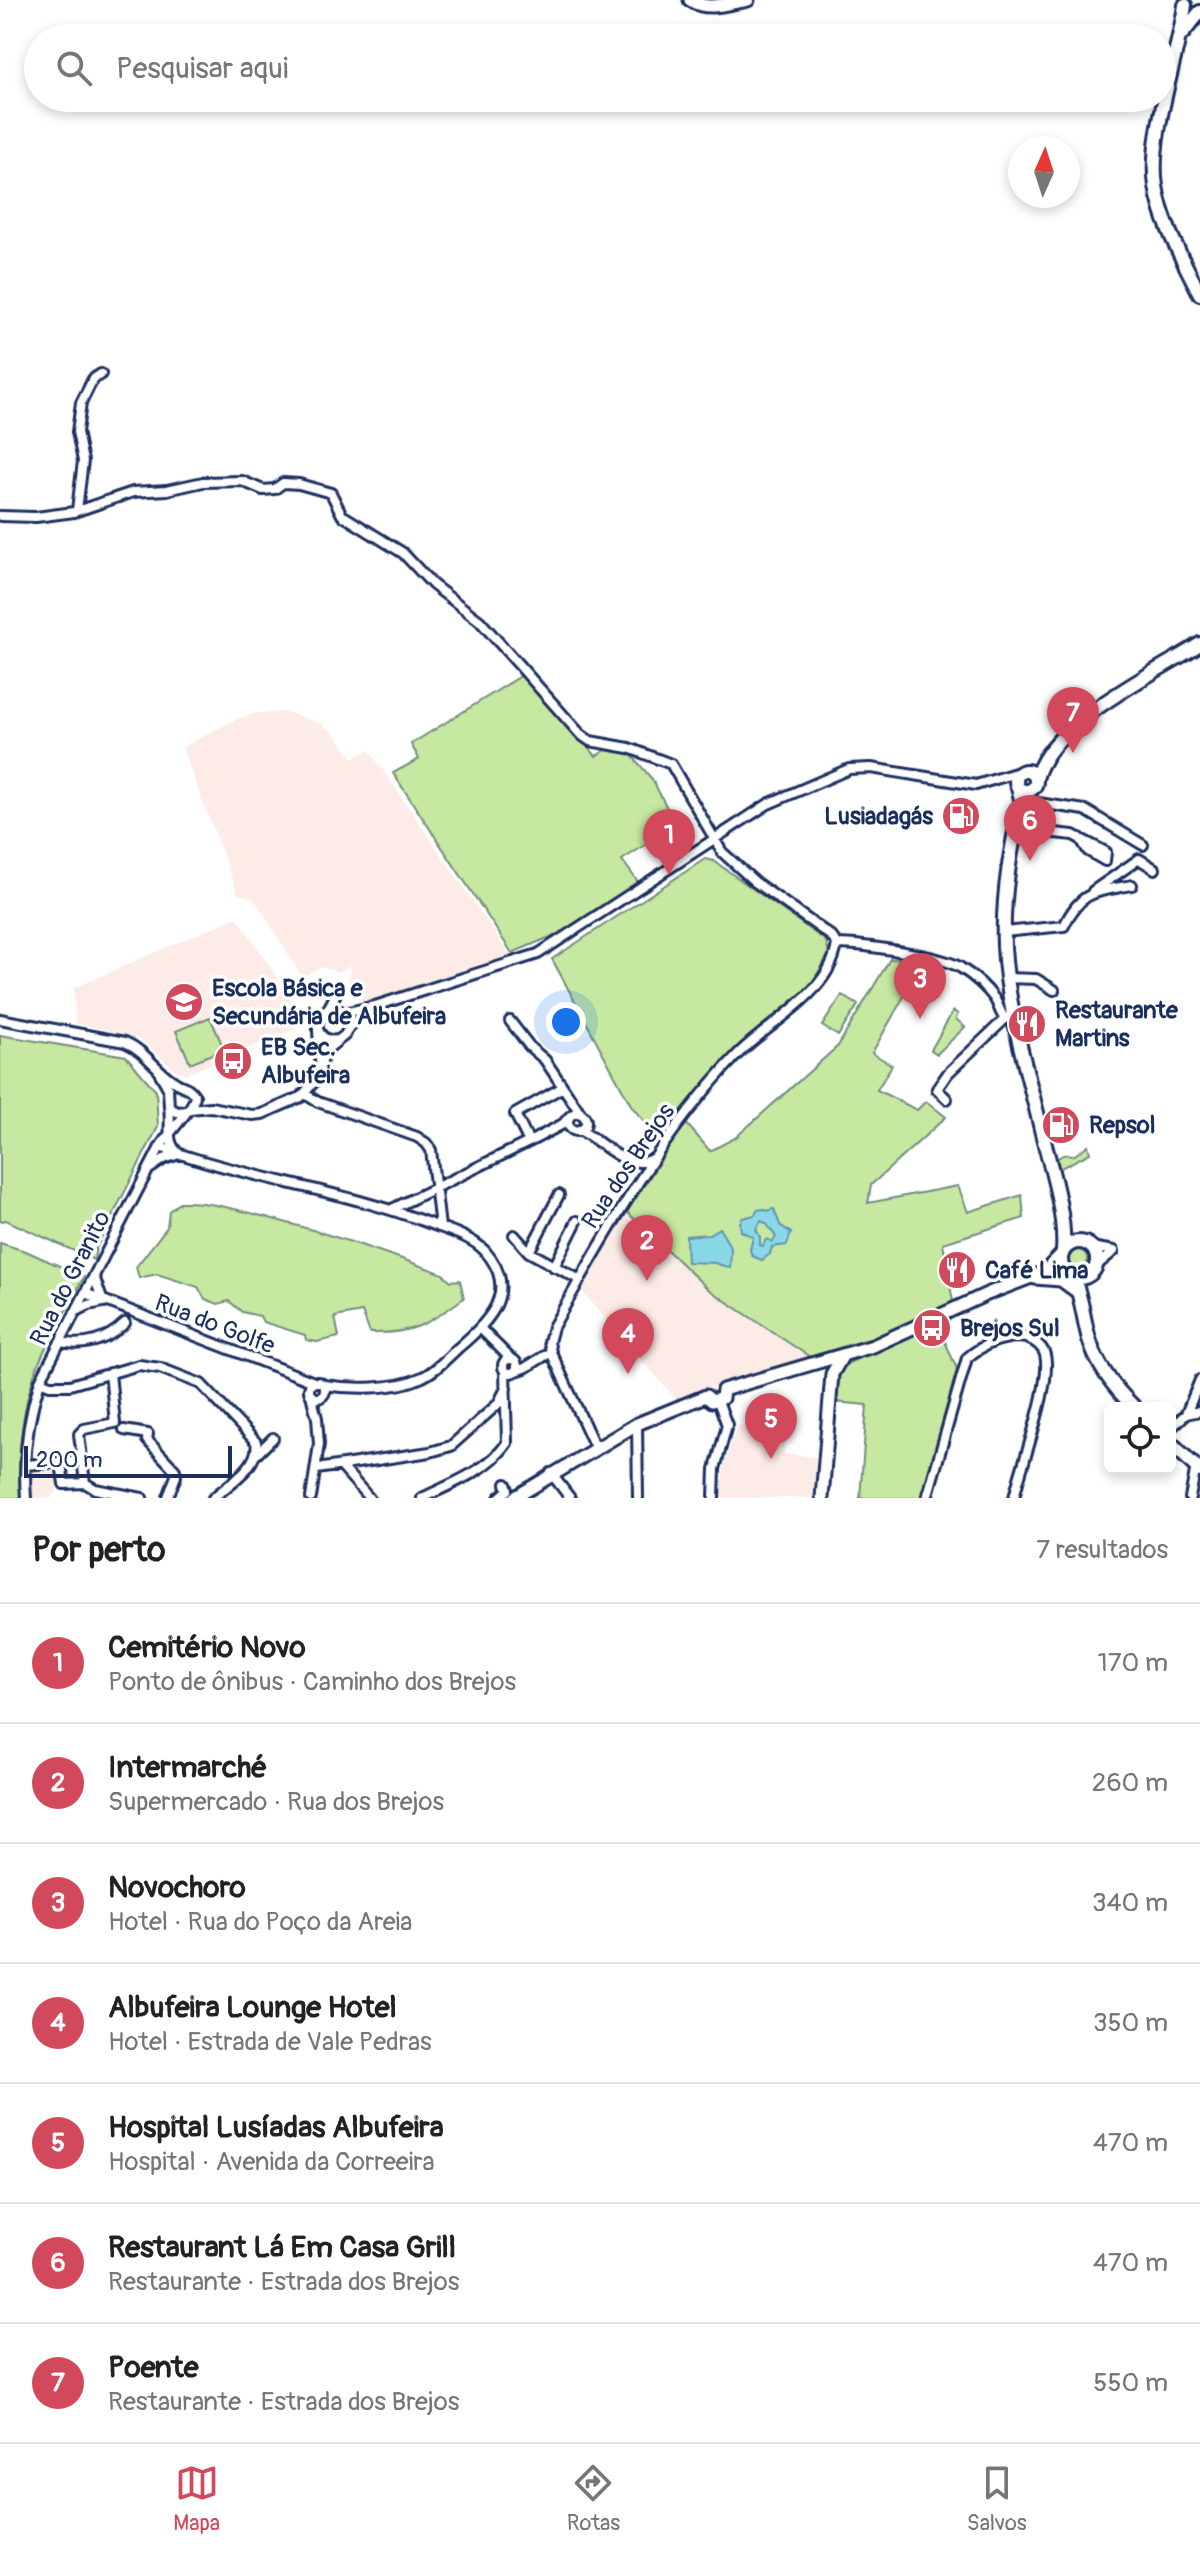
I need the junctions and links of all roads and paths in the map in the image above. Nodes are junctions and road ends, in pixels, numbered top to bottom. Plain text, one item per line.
1 (690, 0) edge
2 (707, 0) edge
3 (748, 0) edge
4 (1183, 2) edge
5 (725, 4) junction
6 (1200, 11) edge
7 (1181, 36) junction
8 (1176, 58) edge
9 (1164, 112) edge
10 (1200, 294) edge
11 (101, 374) dead end
12 (77, 510) junction
13 (0, 516) edge
14 (1200, 644) edge
15 (1022, 782) junction
16 (1017, 824) junction
17 (715, 838) junction
18 (1080, 838) dead end
19 (1143, 845) dead end
20 (1155, 869) dead end
21 (1132, 885) dead end
22 (1091, 892) junction
23 (1004, 932) junction
24 (837, 944) junction
25 (1007, 978) junction
26 (1054, 990) dead end
27 (1010, 992) junction
28 (997, 1001) junction
29 (375, 1006) junction
30 (328, 1009) junction
31 (342, 1011) junction
32 (1010, 1018) junction
33 (0, 1019) edge
34 (510, 1021) dead end
35 (349, 1027) junction
36 (318, 1030) junction
37 (338, 1040) junction
38 (153, 1061) junction
39 (320, 1063) junction
40 (180, 1085) junction
41 (563, 1087) junction
42 (305, 1094) junction
43 (167, 1096) junction
44 (195, 1096) junction
45 (947, 1099) dead end
46 (169, 1107) junction
47 (211, 1107) junction
48 (189, 1110) junction
49 (569, 1117) junction
50 (583, 1117) junction
51 (575, 1129) junction
52 (169, 1131) junction
53 (548, 1131) junction
54 (529, 1142) junction
55 (160, 1147) junction
56 (607, 1147) junction
57 (179, 1154) junction
58 (655, 1157) junction
59 (631, 1164) junction
60 (148, 1171) junction
61 (643, 1172) junction
62 (435, 1188) junction
63 (633, 1189) junction
64 (1055, 1190) junction
65 (559, 1195) dead end
66 (392, 1209) junction
67 (577, 1221) dead end
68 (440, 1227) junction
69 (514, 1235) dead end
70 (1088, 1245) junction
71 (529, 1252) junction
72 (1063, 1252) junction
73 (554, 1267) junction
74 (1094, 1269) junction
75 (94, 1275) junction
76 (1070, 1275) junction
77 (1031, 1277) junction
78 (580, 1280) junction
79 (85, 1293) junction
80 (1079, 1293) junction
81 (103, 1302) junction
82 (1084, 1309) junction
83 (75, 1312) junction
84 (125, 1323) dead end
85 (481, 1329) junction
86 (60, 1342) junction
87 (551, 1352) junction
88 (843, 1355) junction
89 (810, 1365) junction
90 (512, 1366) junction
91 (110, 1373) junction
92 (40, 1381) junction
93 (506, 1388) junction
94 (1199, 1389) edge
95 (317, 1390) junction
96 (716, 1396) junction
97 (1130, 1402) edge
98 (497, 1406) junction
99 (507, 1408) junction
100 (1200, 1411) edge
101 (1186, 1414) junction
102 (1176, 1423) edge
103 (637, 1424) junction
104 (124, 1430) dead end
105 (273, 1438) dead end
106 (595, 1447) junction
107 (1176, 1448) edge
108 (257, 1454) junction
109 (82, 1460) junction
110 (61, 1463) junction
111 (26, 1465) junction
112 (341, 1466) junction
113 (1198, 1468) edge
114 (317, 1469) junction
115 (551, 1473) junction
116 (1200, 1483) edge
117 (506, 1484) dead end
118 (86, 1485) junction
119 (1191, 1494) edge
120 (26, 1498) edge
121 (142, 1498) edge
122 (167, 1498) edge
123 (213, 1498) edge
124 (311, 1498) edge
125 (369, 1498) edge
126 (422, 1498) edge
127 (499, 1498) edge
128 (514, 1498) edge
129 (570, 1498) edge
130 (638, 1498) edge
131 (714, 1498) edge
132 (820, 1498) edge
133 (927, 1498) edge
134 (1014, 1498) edge

1 - 5 main road
2 - 5 main road
3 - 5 main road
4 - 6 main road
4 - 7 main road
6 - 7 main road
7 - 8 main road
9 - 10 main road
11 - 12 street
12 - 13 street
12 - 17 street
14 - 15 main road
15 - 16 main road
15 - 17 street
15 - 19 street
16 - 18 street
16 - 23 main road
17 - 24 street
17 - 29 street
20 - 22 street
21 - 22 street
22 - 23 street
23 - 25 main road
24 - 28 street
24 - 58 street, Rua dos Brejos
25 - 26 street
25 - 27 main road
27 - 28 street
27 - 32 main road
28 - 32 street
29 - 31 street
29 - 35 street
30 - 31 street
30 - 31 street
30 - 36 street
31 - 35 street
32 - 45 street
32 - 64 main road
33 - 38 street
34 - 41 street
35 - 37 street
36 - 37 street
36 - 39 street
37 - 39 street
38 - 40 street
38 - 43 street
39 - 42 street
40 - 43 street
40 - 44 street
41 - 50 street
41 - 54 street
42 - 47 street
42 - 62 street
43 - 46 street
44 - 47 street
44 - 48 street
46 - 48 street
46 - 52 street, Rua do Granito
47 - 48 street
48 - 52 street, Rua do Granito
49 - 50 street
49 - 51 street
49 - 53 street
50 - 51 street
50 - 56 street
51 - 53 street
51 - 56 street
52 - 55 street, Rua do Granito
52 - 57 street
53 - 54 street
54 - 62 street
55 - 57 street
55 - 60 street, Rua do Granito
56 - 59 street
57 - 60 street
57 - 66 street
58 - 59 street
58 - 61 street, Rua dos Brejos
59 - 61 street
59 - 63 street
60 - 75 street, Rua do Granito
61 - 63 street, Rua dos Brejos
62 - 66 street
62 - 68 street
63 - 78 street, Rua dos Brejos
64 - 70 main road
64 - 72 main road
65 - 71 street
66 - 68 street
67 - 73 street
68 - 85 street
69 - 71 street
70 - 72 main road
70 - 74 main road
70 - 74 street
71 - 73 street
72 - 76 main road
72 - 77 main road
73 - 78 street
74 - 76 main road
74 - 82 main road
75 - 79 street, Rua do Granito
75 - 81 street
76 - 77 main road
76 - 80 main road
77 - 80 main road
77 - 88 main road
78 - 87 street, Rua dos Brejos
79 - 81 street, Rua do Golfe
79 - 83 street, Rua do Granito
80 - 82 main road
81 - 83 street
81 - 95 street, Rua do Golfe
82 - 97 main road
83 - 86 street, Rua do Granito
84 - 86 street
85 - 90 street
85 - 95 street
86 - 92 street, Rua do Granito
87 - 90 street
87 - 106 street
88 - 89 main road
88 - 132 main road
89 - 96 main road
89 - 132 main road
90 - 93 street
91 - 92 street
91 - 108 street
91 - 109 street
92 - 111 street, Rua do Granito
93 - 98 street
93 - 99 street
94 - 101 street
95 - 114 street
96 - 103 main road
96 - 131 street
98 - 99 street
98 - 112 street
99 - 126 street
100 - 101 street
101 - 102 street
103 - 106 main road
103 - 130 street
104 - 122 street
105 - 108 street
106 - 115 main road
107 - 113 main road
108 - 123 street
109 - 110 street
109 - 118 street
110 - 111 street
110 - 118 street
111 - 120 street, Rua do Granito
112 - 114 street
112 - 125 street
113 - 119 street
114 - 124 street
115 - 128 main road
115 - 129 street
116 - 119 street
117 - 127 street
118 - 121 street
133 - 134 street

